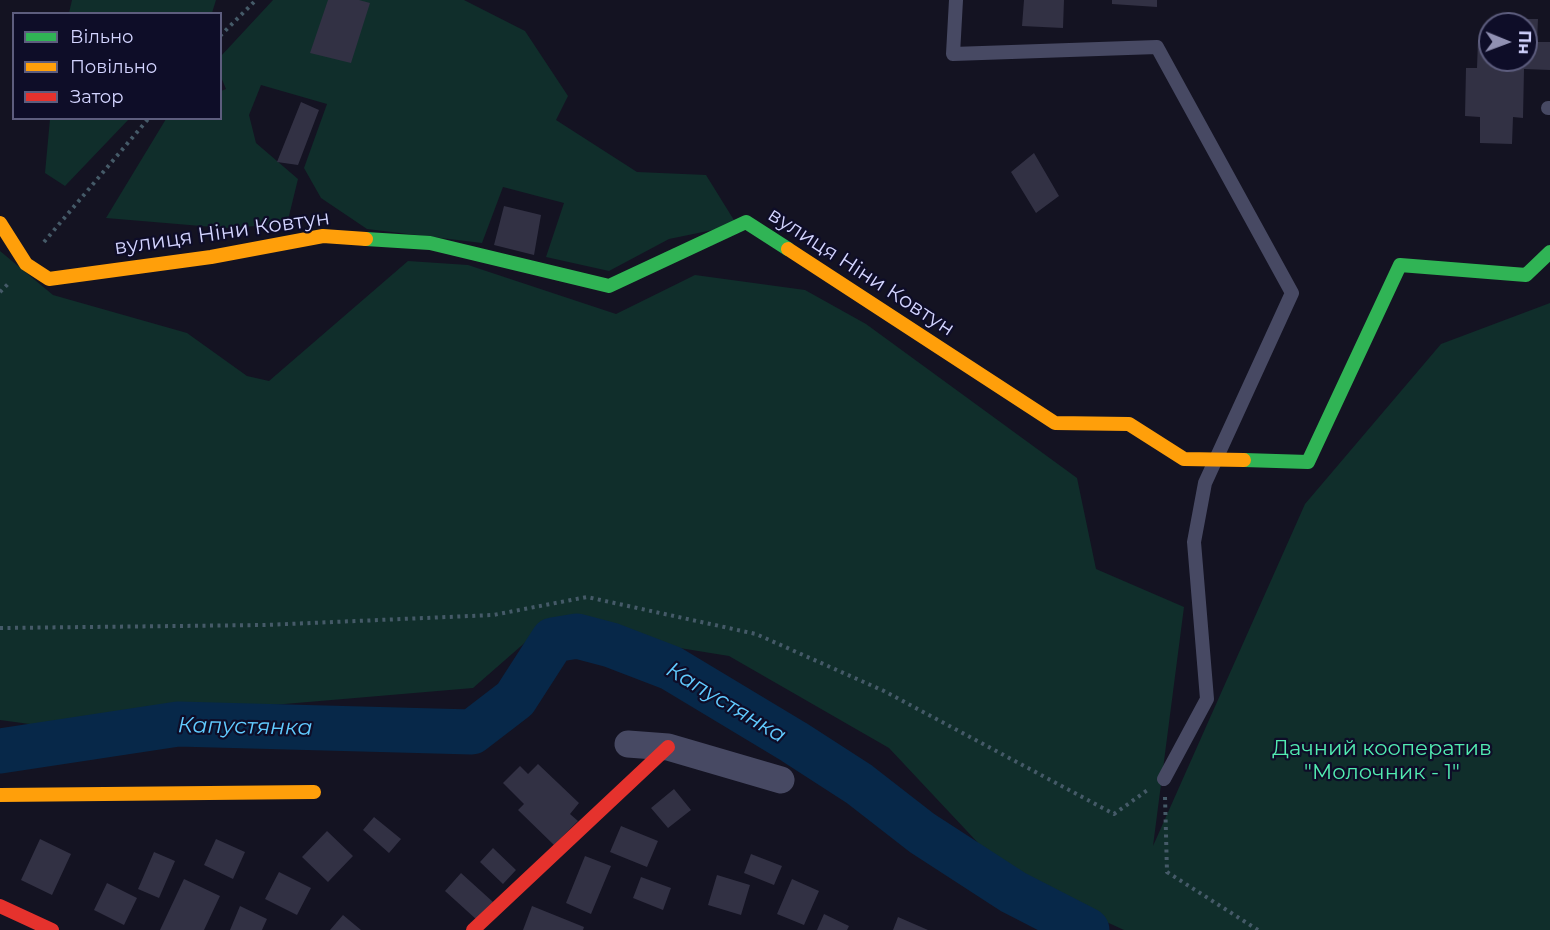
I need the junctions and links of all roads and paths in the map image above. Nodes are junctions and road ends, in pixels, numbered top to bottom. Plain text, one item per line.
1 (256, 0) edge
2 (956, 0) edge
3 (222, 34) edge
4 (147, 120) edge
5 (0, 223) edge
6 (1550, 252) edge
7 (26, 264) junction
8 (1216, 461) junction
9 (0, 628) edge
10 (628, 744) dead end
11 (668, 747) junction
12 (1164, 779) junction
13 (781, 780) dead end
14 (314, 792) dead end
15 (0, 795) edge
16 (0, 906) edge
17 (52, 930) edge
18 (473, 930) edge
19 (1258, 930) edge

1 - 3 path
2 - 8 lane
4 - 7 path
5 - 7 street, вулиця Ніни Ковтун
6 - 8 street, вулиця Ніни Ковтун
7 - 8 street, вулиця Ніни Ковтун
8 - 12 lane
9 - 12 path
10 - 11 street
11 - 13 street
11 - 18 street
12 - 19 path
14 - 15 street
16 - 17 street

